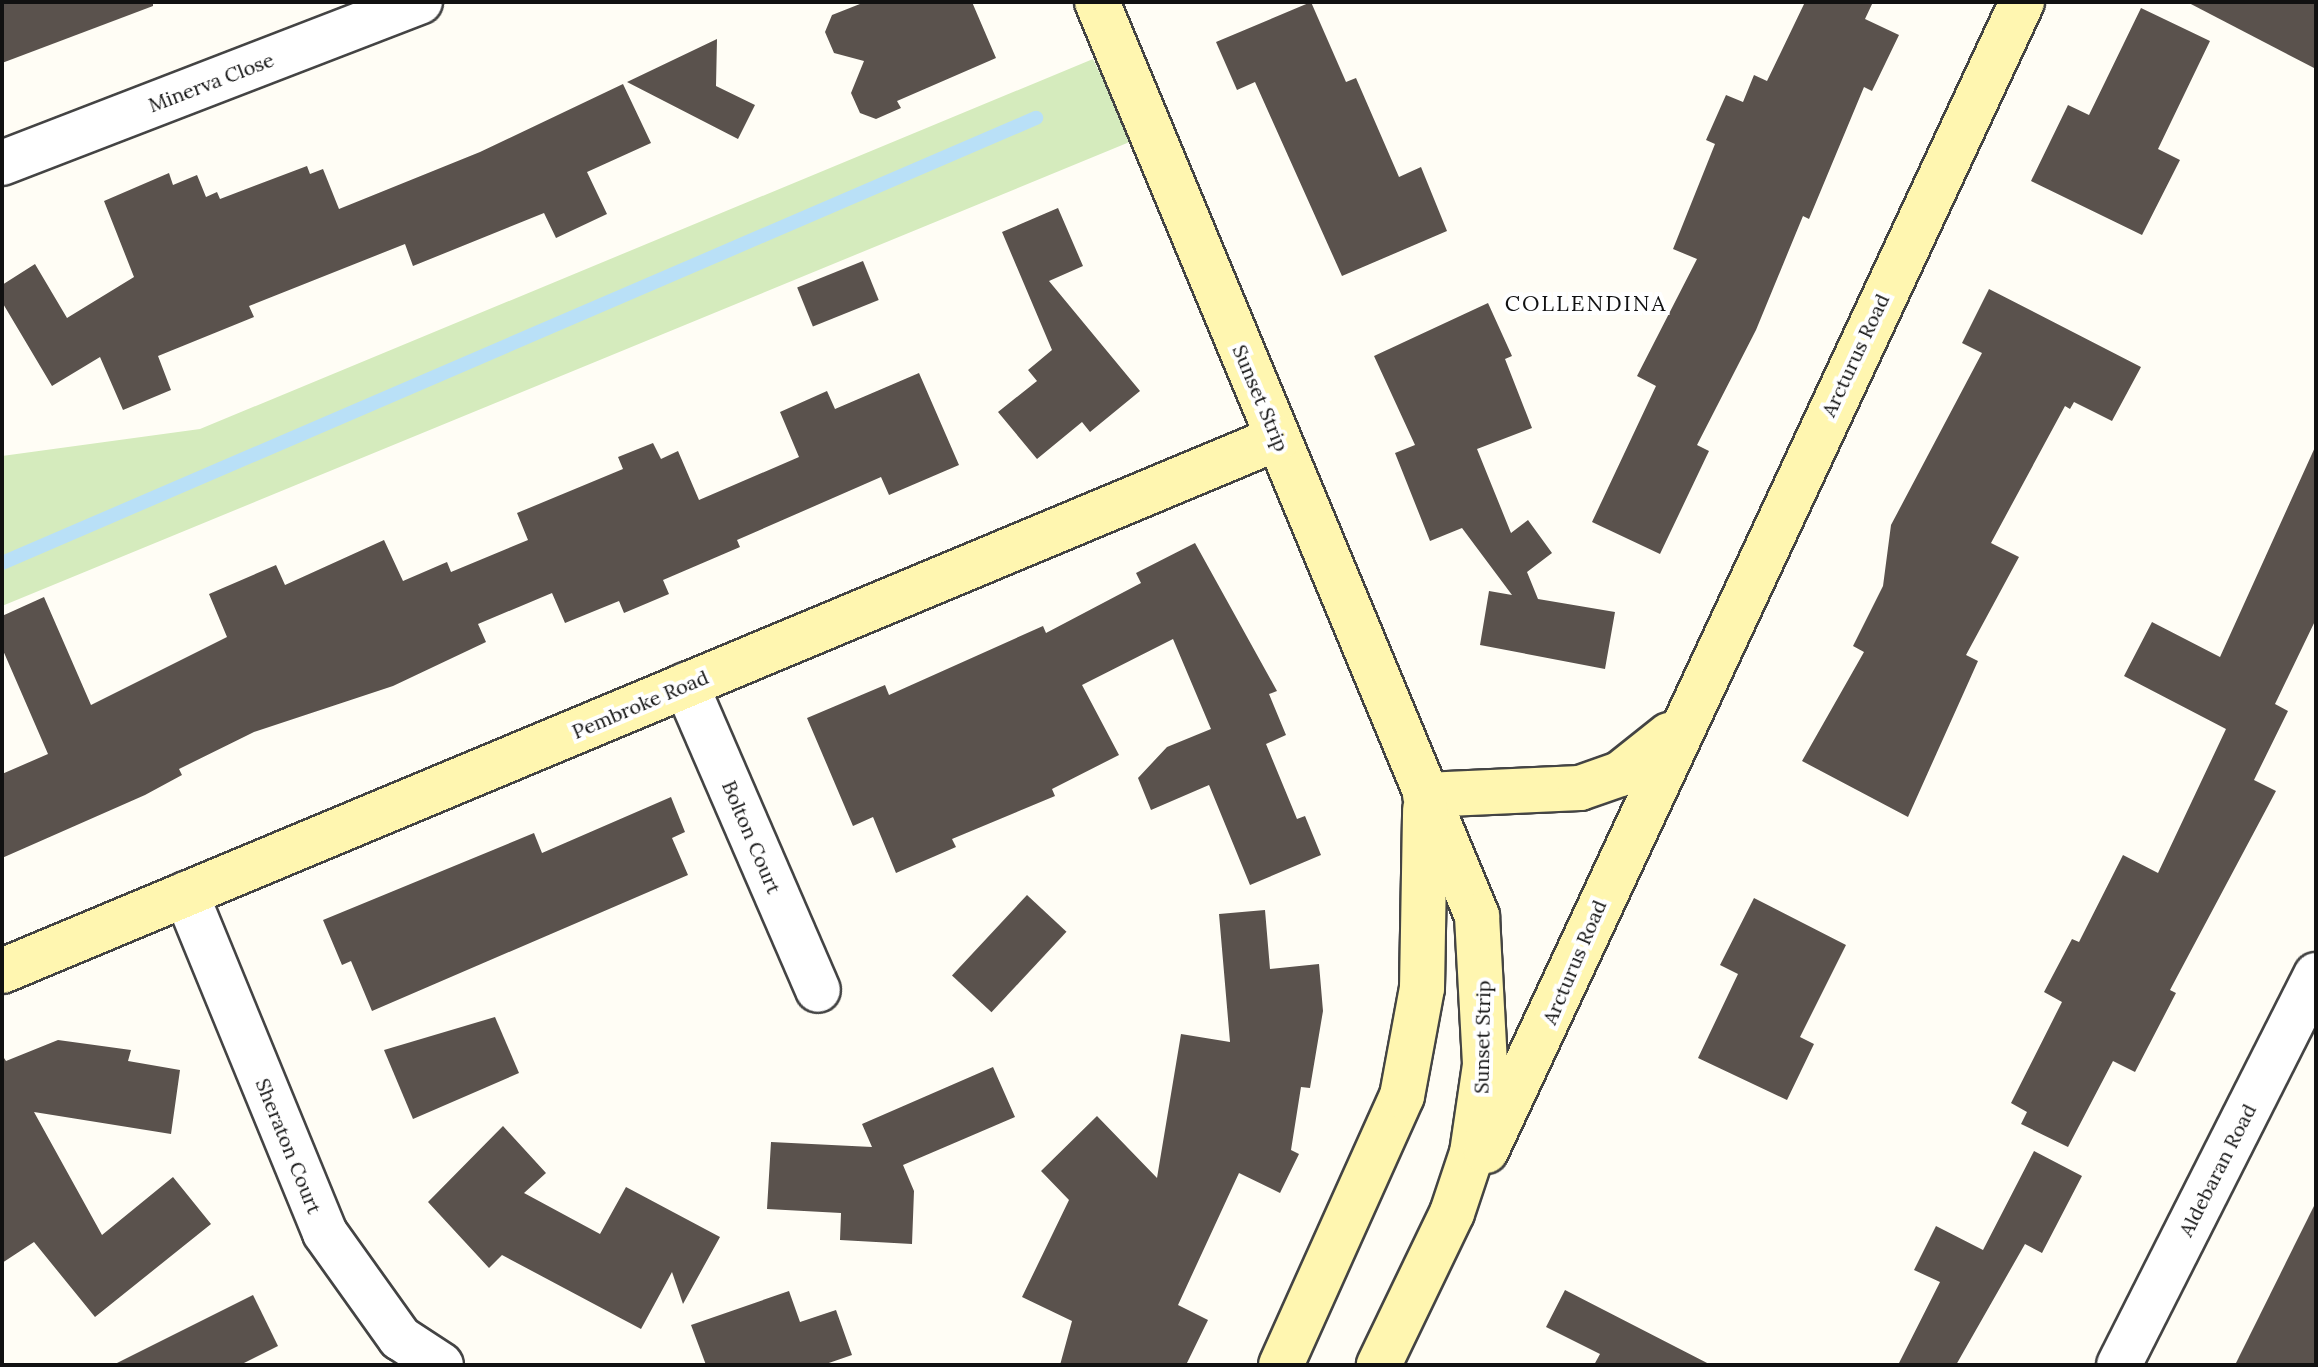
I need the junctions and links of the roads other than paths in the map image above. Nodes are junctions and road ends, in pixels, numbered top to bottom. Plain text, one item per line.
1 (420, 2) edge
2 (1097, 2) edge
3 (2019, 3) edge
4 (2, 163) edge
5 (1278, 438) junction
6 (686, 685) junction
7 (1688, 707) junction
8 (1425, 795) junction
9 (186, 894) junction
10 (2, 971) edge
11 (2316, 975) edge
12 (818, 990) dead end
13 (1452, 1213) junction
14 (441, 1365) edge
15 (1281, 1365) edge
16 (1379, 1365) edge
17 (2119, 1365) edge

1 - 4 street, Minerva Close
2 - 5 street, Sunset Strip
3 - 7 street, Arcturus Road
5 - 6 street, Pembroke Road
5 - 8 street, Sunset Strip
6 - 9 street, Pembroke Road
6 - 12 street, Bolton Court
7 - 8 street, Arcturus Road
7 - 13 street, Arcturus Road
8 - 13 street, Sunset Strip
8 - 15 street, Sunset Strip
9 - 10 street, Pembroke Road
9 - 14 street, Sheraton Court
11 - 17 street, Aldebaran Road
13 - 16 street, Sunset Strip

